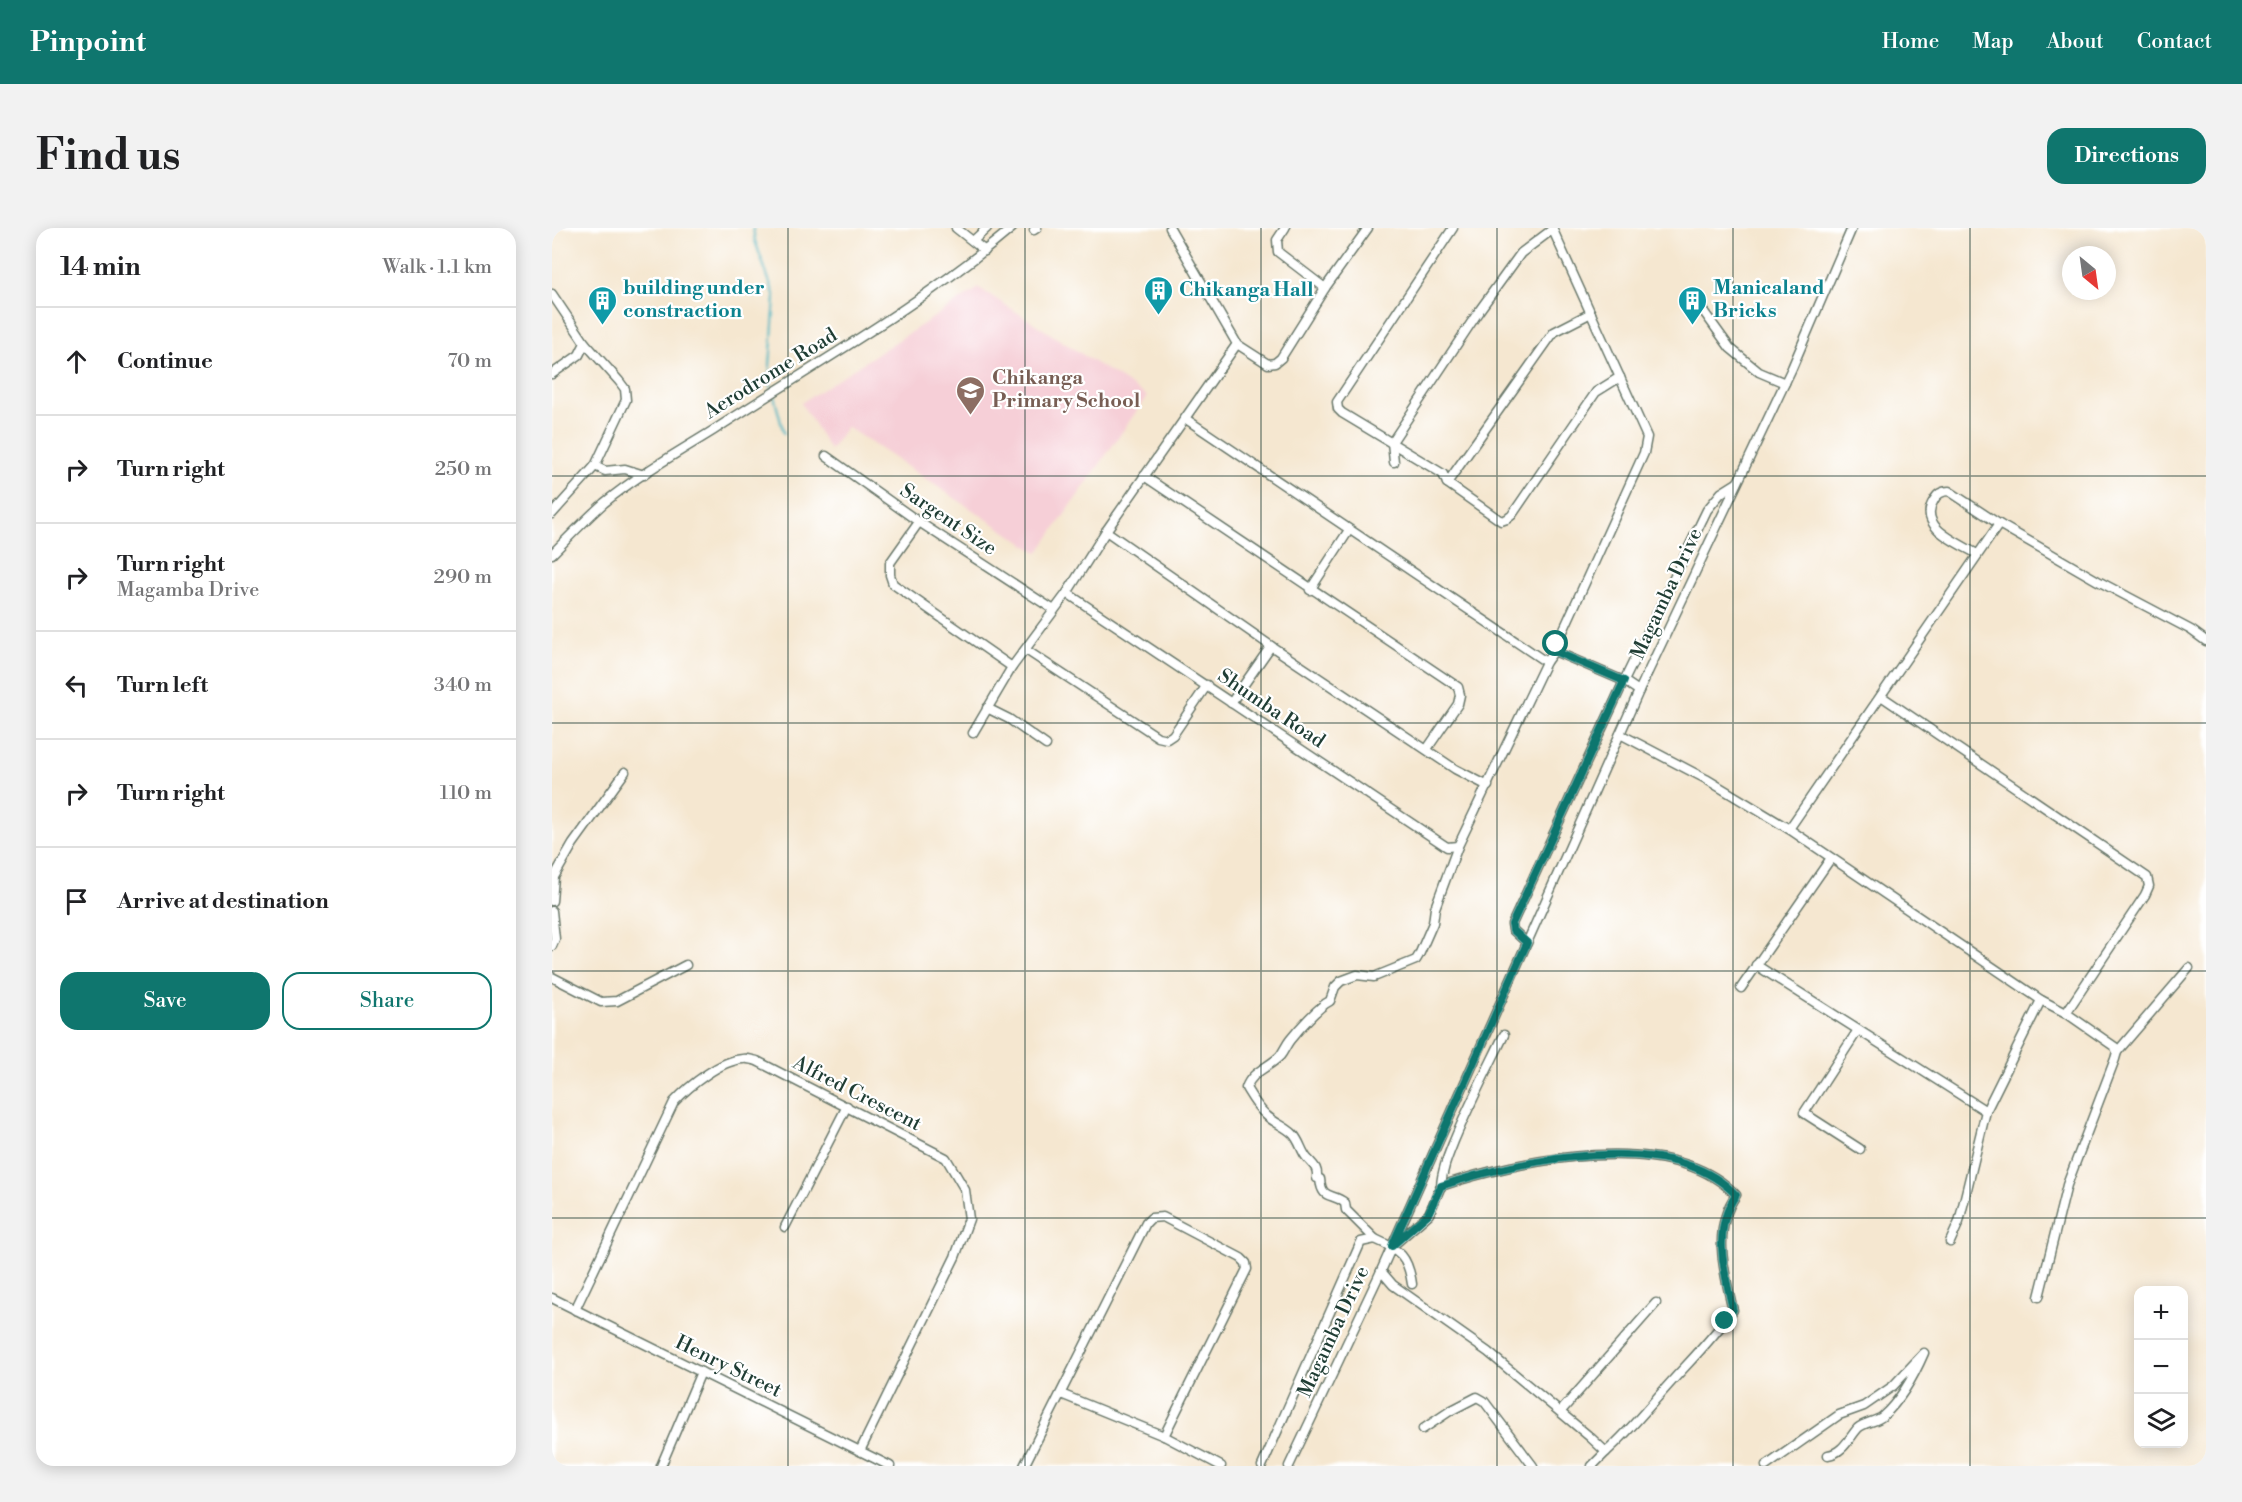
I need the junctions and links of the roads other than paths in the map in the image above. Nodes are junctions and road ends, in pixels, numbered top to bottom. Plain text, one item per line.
1 (956, 228) edge
2 (987, 228) edge
3 (1012, 228) edge
4 (1170, 228) edge
5 (1285, 228) edge
6 (1368, 228) edge
7 (1453, 228) edge
8 (1552, 228) edge
9 (1852, 228) edge
10 (974, 240) junction
11 (985, 251) junction
12 (1325, 288) junction
13 (552, 294) edge
14 (1700, 305) dead end
15 (1591, 314) junction
16 (585, 343) junction
17 (1237, 344) junction
18 (552, 374) edge
19 (1620, 377) junction
20 (1785, 383) junction
21 (1186, 419) junction
22 (1392, 442) junction
23 (826, 456) dead end
24 (1394, 462) dead end
25 (595, 466) junction
26 (644, 475) junction
27 (1144, 476) junction
28 (1447, 483) junction
29 (1737, 483) junction
30 (552, 514) edge
31 (919, 522) junction
32 (1999, 524) junction
33 (1349, 530) junction
34 (1106, 531) junction
35 (552, 554) edge
36 (1977, 554) junction
37 (1310, 590) junction
38 (1066, 593) junction
39 (1054, 610) junction
40 (2206, 641) edge
41 (1271, 646) junction
42 (1026, 650) junction
43 (1554, 651) junction
44 (1546, 662) junction
45 (1012, 667) junction
46 (1624, 681) junction
47 (1207, 685) junction
48 (1639, 691) junction
49 (1881, 696) junction
50 (1231, 703) junction
51 (987, 708) junction
52 (973, 733) dead end
53 (1620, 734) junction
54 (1046, 745) dead end
55 (1427, 749) junction
56 (625, 772) dead end
57 (1488, 786) junction
58 (1790, 830) junction
59 (1458, 846) junction
60 (1831, 858) junction
61 (552, 900) edge
62 (552, 911) edge
63 (1527, 943) junction
64 (552, 946) edge
65 (1756, 965) junction
66 (686, 966) dead end
67 (2189, 968) dead end
68 (552, 978) edge
69 (1741, 988) dead end
70 (2041, 1000) junction
71 (2066, 1013) junction
72 (1858, 1030) junction
73 (1504, 1035) dead end
74 (2117, 1052) junction
75 (847, 1106) junction
76 (1986, 1111) junction
77 (1860, 1149) dead end
78 (1441, 1186) junction
79 (785, 1227) dead end
80 (1375, 1239) junction
81 (1950, 1242) dead end
82 (1392, 1246) junction
83 (1381, 1271) junction
84 (1412, 1284) dead end
85 (2039, 1297) dead end
86 (552, 1298) edge
87 (1656, 1303) dead end
88 (575, 1310) junction
89 (701, 1372) junction
90 (1061, 1394) junction
91 (1561, 1411) junction
92 (1423, 1429) dead end
93 (1164, 1436) junction
94 (860, 1451) junction
95 (1606, 1452) junction
96 (1828, 1455) dead end
97 (661, 1466) edge
98 (890, 1466) edge
99 (1024, 1466) edge
100 (1221, 1466) edge
101 (1262, 1466) edge
102 (1289, 1466) edge
103 (1533, 1466) edge
104 (1592, 1466) edge
105 (1766, 1466) edge

1 - 10 street
2 - 10 street
3 - 11 street, Aerodrome Road
4 - 17 street
5 - 12 street
6 - 12 street
7 - 22 street
8 - 15 street
8 - 22 street
9 - 20 street, Magamba Drive
10 - 11 street
11 - 26 street, Aerodrome Road
12 - 17 street
13 - 16 street
14 - 20 street
15 - 19 street
15 - 28 street
16 - 18 street
16 - 25 street
17 - 21 street
19 - 28 street
19 - 43 street
20 - 29 street, Magamba Drive
21 - 27 street
21 - 33 street
22 - 24 street
22 - 28 street
23 - 31 street, Sargent Size
25 - 26 street
25 - 30 street
26 - 35 street, Aerodrome Road
27 - 34 street
27 - 37 street
29 - 46 street
29 - 48 street, Magamba Drive
31 - 39 street, Sargent Size
31 - 45 street
32 - 36 street
32 - 36 street
32 - 40 street
33 - 37 street
33 - 44 street
34 - 38 street
34 - 41 street
36 - 49 street
37 - 55 street
38 - 39 street
38 - 47 street, Shumba Road
39 - 42 street
41 - 50 street
41 - 55 street
42 - 45 street
42 - 47 street
43 - 44 street
43 - 46 street
44 - 57 street
45 - 51 street
46 - 48 street
46 - 63 street
47 - 50 street, Shumba Road
48 - 53 street, Magamba Drive
49 - 58 street
49 - 71 street
50 - 59 street, Shumba Road
51 - 52 street
51 - 54 street
53 - 58 street
53 - 63 street, Magamba Drive
55 - 57 street
56 - 61 street
57 - 59 street
58 - 60 street
59 - 80 street
60 - 65 street
60 - 70 street
62 - 64 street
63 - 82 street, Magamba Drive
65 - 69 street
65 - 72 street
66 - 68 street
67 - 74 street
70 - 71 street
70 - 76 street
71 - 74 street
72 - 76 street
72 - 77 street
73 - 78 street
74 - 85 street
75 - 79 street
75 - 88 street, Alfred Crescent
75 - 94 street, Alfred Crescent
76 - 81 street
78 - 82 street
78 - 95 street
80 - 82 street
80 - 101 street
82 - 83 street, Magamba Drive
82 - 84 street
83 - 91 street
83 - 102 street, Magamba Drive
86 - 88 street, Henry Street
87 - 91 street
88 - 89 street, Henry Street
89 - 94 street, Henry Street
89 - 97 street
90 - 93 street
90 - 93 street
90 - 99 street
91 - 95 street
92 - 103 street
93 - 100 street
94 - 98 street, Henry Street
95 - 104 street
96 - 105 street

